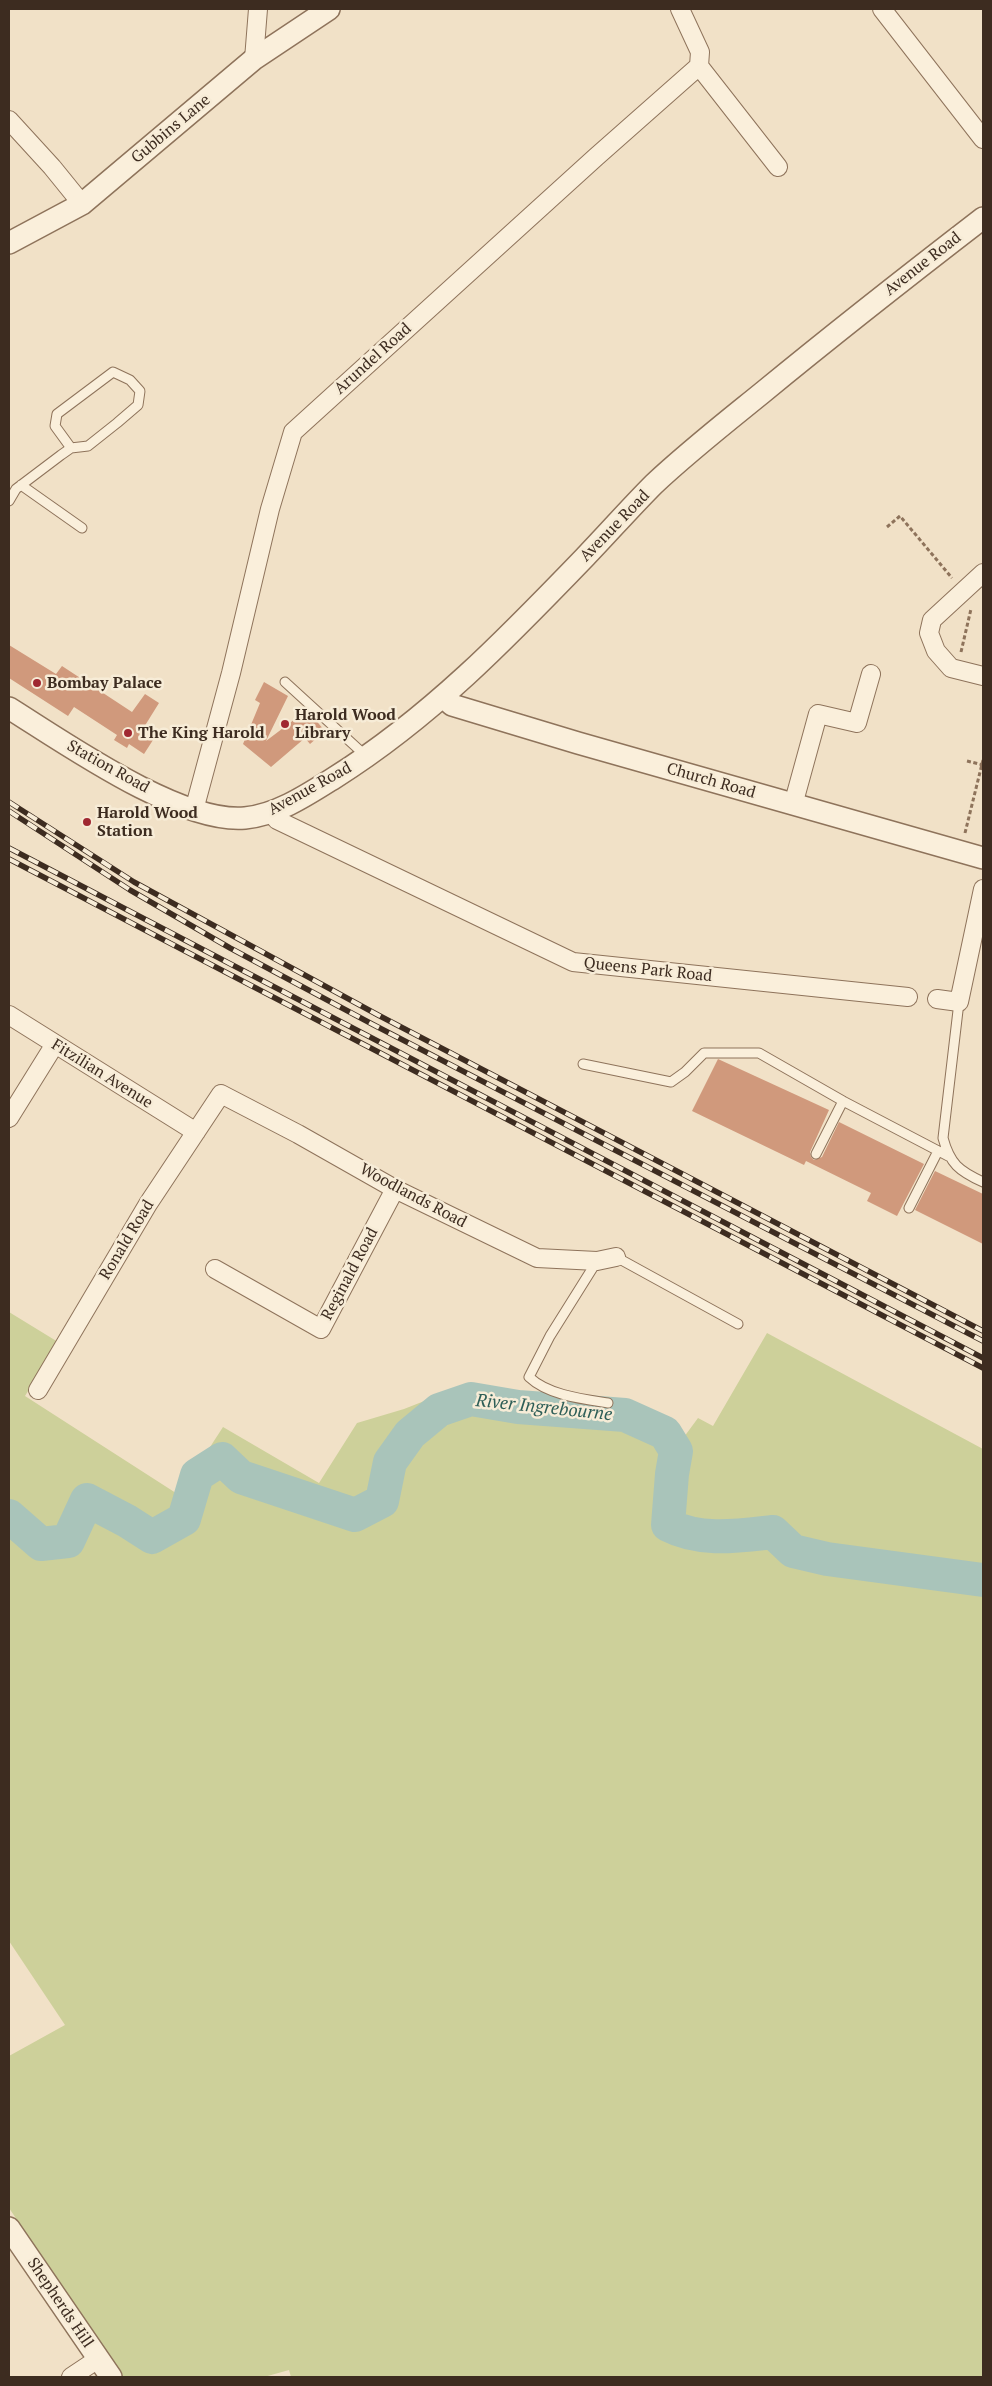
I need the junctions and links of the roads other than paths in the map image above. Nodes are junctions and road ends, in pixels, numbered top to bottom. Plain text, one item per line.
1 (258, 9) edge
2 (329, 9) edge
3 (680, 9) edge
4 (882, 9) edge
5 (254, 59) junction
6 (699, 66) junction
7 (9, 120) edge
8 (983, 139) edge
9 (778, 167) dead end
10 (82, 204) junction
11 (983, 218) edge
12 (9, 243) edge
13 (72, 448) junction
14 (21, 485) junction
15 (9, 500) edge
16 (82, 528) dead end
17 (981, 576) edge
18 (871, 674) dead end
19 (983, 676) edge
20 (285, 682) dead end
21 (443, 697) junction
22 (9, 708) edge
23 (367, 757) junction
24 (793, 805) junction
25 (194, 810) junction
26 (272, 813) junction
27 (242, 819) joint
28 (983, 858) edge
29 (983, 889) edge
30 (908, 997) dead end
31 (937, 999) dead end
32 (959, 1002) junction
33 (9, 1015) edge
34 (54, 1044) junction
35 (583, 1064) dead end
36 (221, 1094) joint
37 (843, 1101) junction
38 (9, 1118) edge
39 (196, 1132) junction
40 (938, 1151) junction
41 (816, 1154) dead end
42 (948, 1156) junction
43 (983, 1182) edge
44 (395, 1189) junction
45 (908, 1208) dead end
46 (616, 1257) joint
47 (597, 1261) junction
48 (215, 1268) dead end
49 (738, 1324) dead end
50 (38, 1390) dead end
51 (608, 1403) dead end
52 (9, 2228) edge
53 (98, 2359) junction
54 (71, 2377) edge
55 (110, 2377) edge

1 - 5 street
2 - 5 street, Gubbins Lane
3 - 6 street
4 - 8 street
5 - 10 street, Gubbins Lane
6 - 9 street
6 - 25 street, Arundel Road
7 - 10 street
10 - 12 street, Gubbins Lane
11 - 21 street, Avenue Road
13 - 13 lane
13 - 14 lane
14 - 15 lane
14 - 16 lane
17 - 19 street
18 - 24 street
20 - 23 lane
21 - 23 street, Avenue Road
21 - 24 street, Church Road
22 - 25 street, Station Road
23 - 26 street, Avenue Road
24 - 28 street, Church Road
25 - 27 street, Station Road
26 - 27 street, Avenue Road
26 - 30 street, Queens Park Road
29 - 32 street
31 - 32 street
32 - 42 lane
33 - 34 street, Fitzilian Avenue
34 - 38 street
34 - 39 street, Fitzilian Avenue
35 - 37 lane
36 - 39 street, Ronald Road
36 - 44 street, Woodlands Road
37 - 40 lane
37 - 41 lane
39 - 50 street, Ronald Road
40 - 42 lane
40 - 45 lane
42 - 43 lane
44 - 47 street, Woodlands Road
44 - 48 street, Reginald Road
46 - 47 street, Woodlands Road
46 - 49 lane
47 - 51 lane
52 - 53 street, Shepherds Hill
53 - 54 street
53 - 55 street, Shepherds Hill

